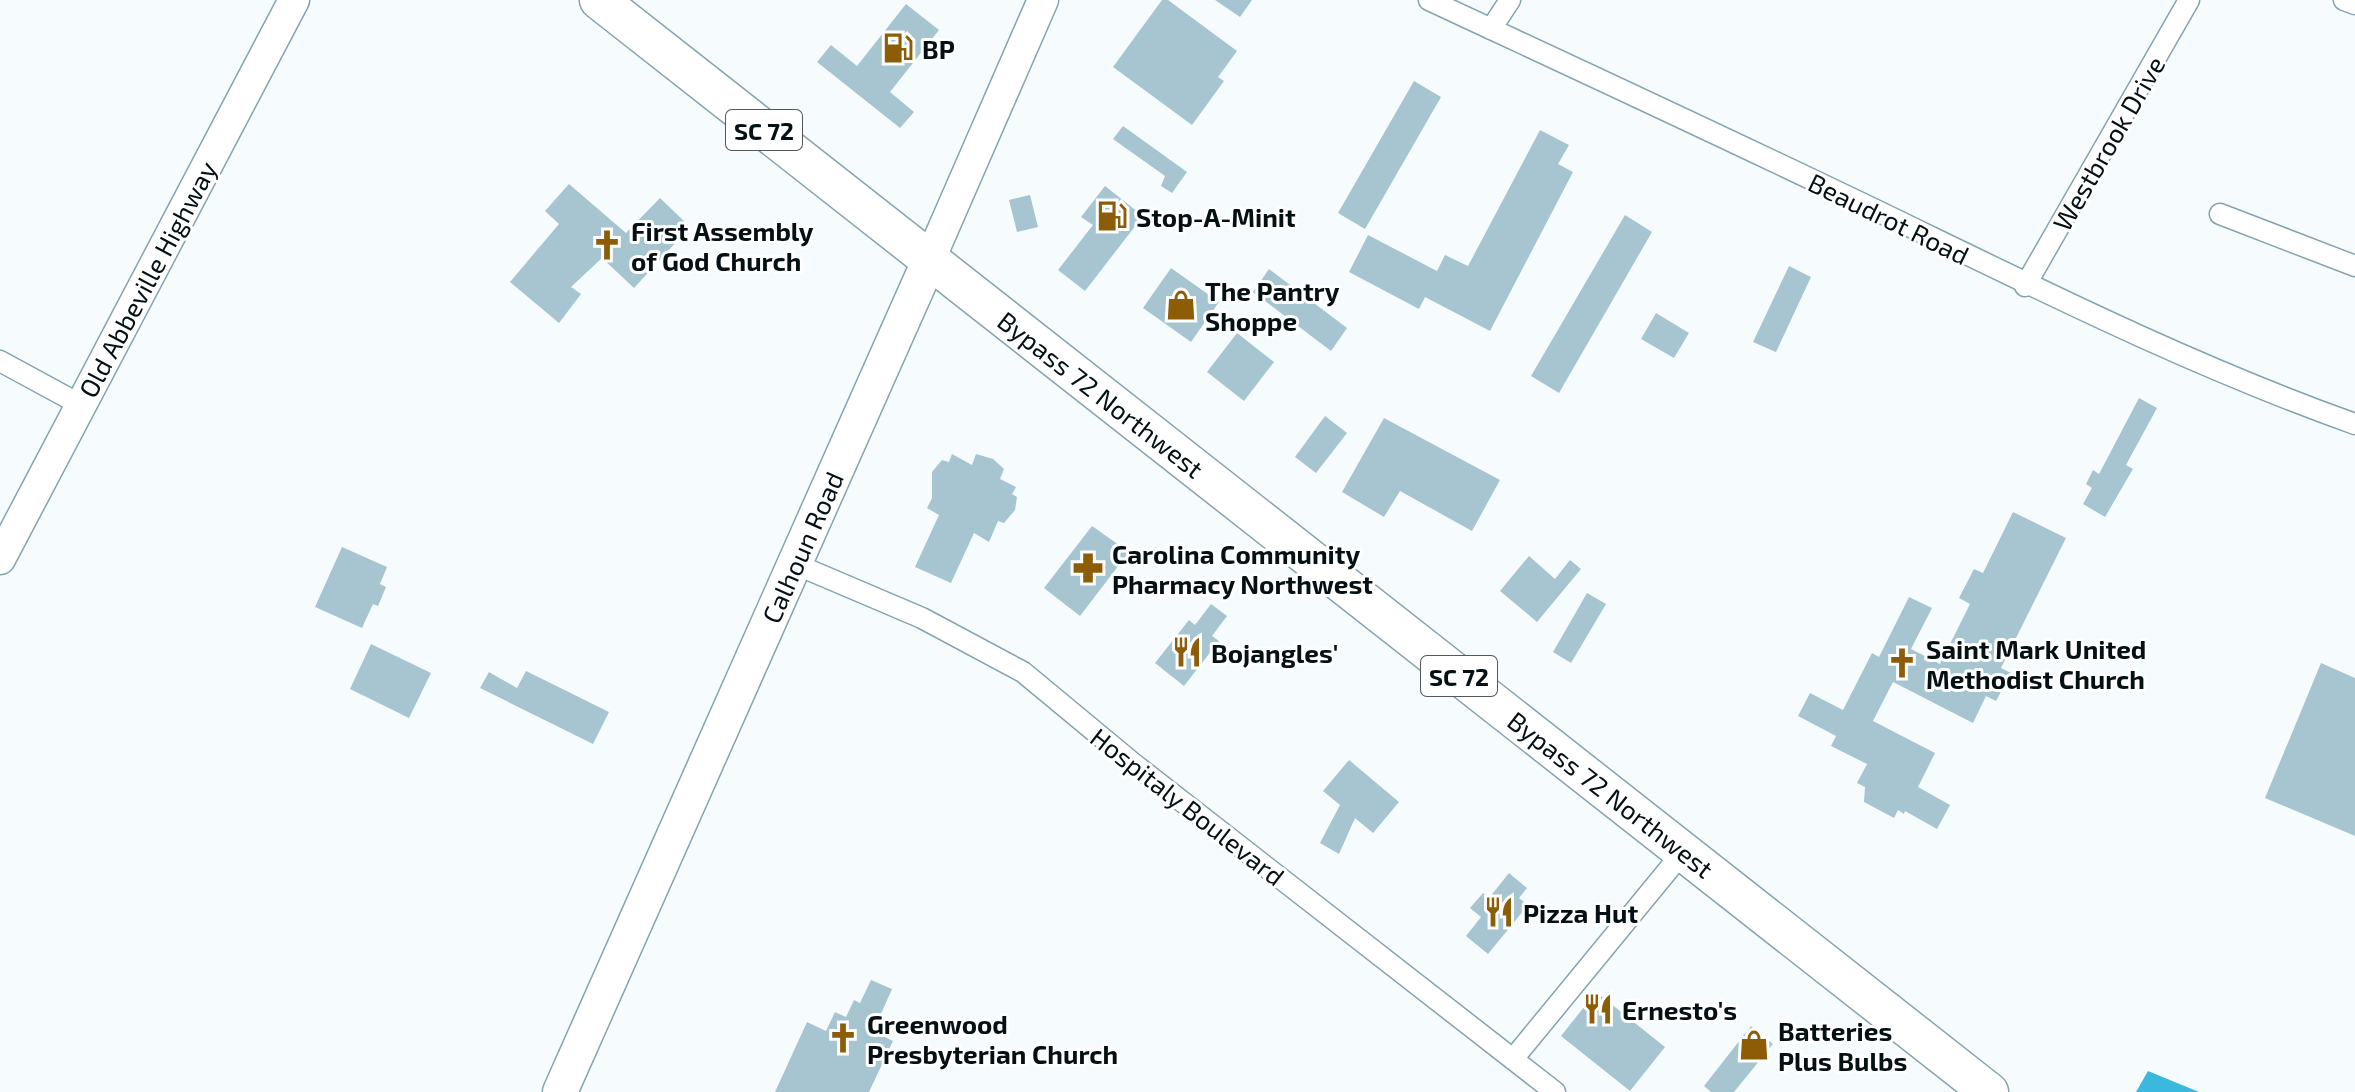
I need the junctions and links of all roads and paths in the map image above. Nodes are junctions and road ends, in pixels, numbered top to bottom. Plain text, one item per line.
1 (294, 0) edge
2 (599, 0) edge
3 (1043, 0) edge
4 (1429, 0) edge
5 (1510, 0) edge
6 (2189, 0) edge
7 (2344, 0) edge
8 (2355, 4) edge
9 (1491, 29) junction
10 (2220, 214) dead end
11 (930, 259) junction
12 (2355, 266) edge
13 (2025, 286) junction
14 (0, 361) edge
15 (81, 405) junction
16 (2355, 424) edge
17 (0, 559) edge
18 (795, 564) junction
19 (1683, 852) junction
20 (1513, 1059) junction
21 (1967, 1085) edge
22 (560, 1092) edge
23 (1555, 1092) edge

1 - 15 street, Old Abbeville Highway
2 - 11 highway, SC 72
3 - 11 street, Calhoun Road
4 - 9 street, Beaudrot Road
5 - 9 street
6 - 13 street, Westbrook Drive
7 - 8 street
9 - 13 street, Beaudrot Road
10 - 12 street
11 - 18 main road, Calhoun Road
11 - 19 highway, Bypass 72 Northwest / SC 72
13 - 16 street, Beaudrot Road
14 - 15 street
15 - 17 street, Old Abbeville Highway
18 - 20 street, Hospitaly Boulevard
18 - 22 main road, Calhoun Road
19 - 20 street
19 - 21 highway, Bypass 72 Northwest / SC 72
20 - 23 street, Hospitaly Boulevard

